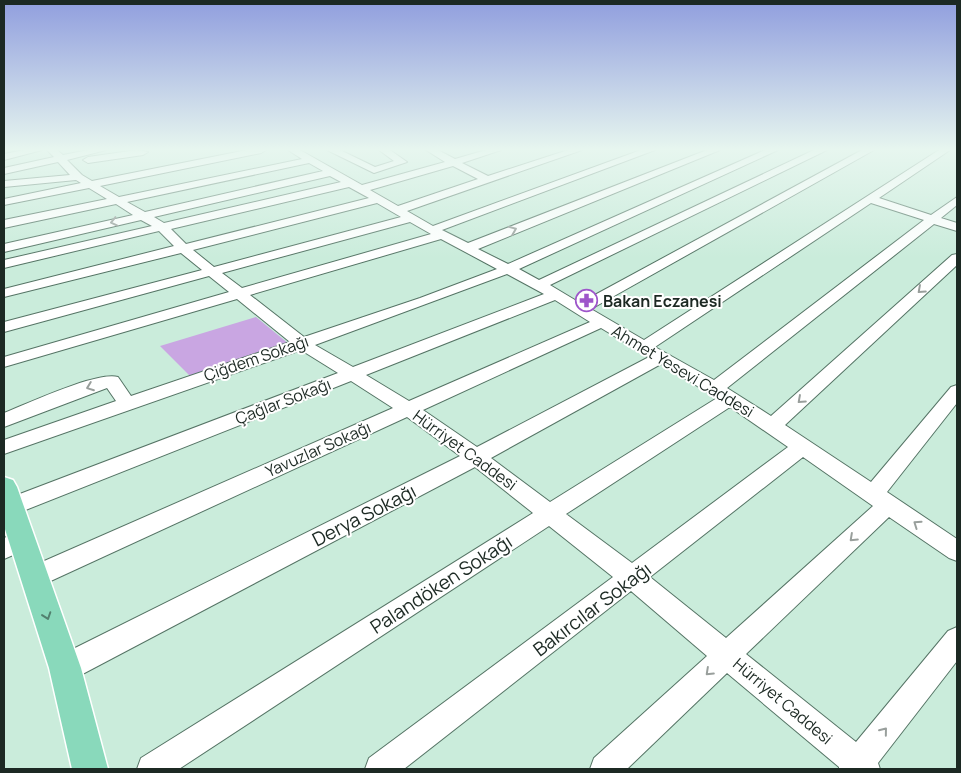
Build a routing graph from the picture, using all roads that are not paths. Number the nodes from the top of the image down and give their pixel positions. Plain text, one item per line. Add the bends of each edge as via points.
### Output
1 (34, 186) edge
2 (98, 186) edge
3 (177, 186) edge
4 (272, 186) edge
5 (357, 186) joint
6 (469, 186) edge
7 (526, 186) edge
8 (552, 186) edge
9 (624, 186) edge
10 (693, 186) edge
11 (746, 186) edge
12 (803, 186) edge
13 (889, 186) edge
14 (539, 191) junction
15 (379, 199) junction
16 (869, 199) junction
17 (119, 200) junction
18 (957, 200) edge
19 (4, 202) edge
20 (578, 204) junction
21 (397, 210) junction
22 (143, 216) junction
23 (412, 218) junction
24 (932, 219) junction
25 (4, 224) edge
26 (162, 227) junction
27 (957, 227) edge
28 (437, 232) junction
29 (4, 248) edge
30 (468, 248) junction
31 (184, 249) junction
32 (957, 258) edge
33 (4, 264) edge
34 (508, 269) junction
35 (213, 271) junction
36 (539, 285) junction
37 (4, 293) edge
38 (240, 294) junction
39 (555, 295) junction
40 (580, 309) junction
41 (602, 322) junction
42 (4, 327) edge
43 (301, 343) junction
44 (644, 347) junction
45 (661, 357) junction
46 (4, 362) edge
47 (352, 374) junction
48 (957, 391) edge
49 (722, 394) junction
50 (126, 403) junction
51 (409, 408) junction
52 (4, 420) edge
53 (772, 426) junction
54 (4, 447) edge
55 (802, 447) junction
56 (476, 457) junction
57 (7, 497) edge
58 (881, 499) junction
59 (551, 514) junction
60 (12, 545) edge
61 (957, 551) edge
62 (34, 577) junction
63 (633, 578) junction
64 (957, 640) edge
65 (728, 655) junction
66 (66, 668) junction
67 (859, 767) edge
68 (90, 769) edge
69 (152, 769) edge
70 (380, 769) edge
71 (605, 769) edge

1 - 19 street
2 - 17 street, Hürriyet Caddesi
3 - 17 street
4 - 22 street
5 - 15 street, Ahmet Yesevi Caddesi
5 - 26 street
6 - 21 street
7 - 14 street
8 - 14 street
9 - 20 street
10 - 34 street, Çiğdem Sokağı
11 - 36 street
12 - 40 street
13 - 16 street
14 - 20 street
14 - 28 street
15 - 21 street, Ahmet Yesevi Caddesi
15 - 31 street
16 - 24 street
16 - 44 street
17 - 22 street, Hürriyet Caddesi
17 - 25 street
18 - 24 street, Palandöken Sokağı
30 -> 20 street
21 - 23 street, Ahmet Yesevi Caddesi
22 - 26 street, Hürriyet Caddesi
22 -> 29 street
23 - 28 street, Ahmet Yesevi Caddesi
23 - 35 street
24 - 27 street
24 - 49 street, Palandöken Sokağı
26 - 31 street, Hürriyet Caddesi
26 - 33 street
28 - 30 street, Ahmet Yesevi Caddesi
28 - 38 street
30 - 34 street, Ahmet Yesevi Caddesi
31 - 35 street, Hürriyet Caddesi
31 - 37 street
32 -> 53 street
34 - 36 street, Ahmet Yesevi Caddesi
34 - 43 street, Çiğdem Sokağı
35 - 38 street, Hürriyet Caddesi
35 - 42 street
36 - 39 street, Ahmet Yesevi Caddesi
38 - 43 street, Hürriyet Caddesi
38 - 46 street
39 - 40 street, Ahmet Yesevi Caddesi
39 - 47 street, Çağlar Sokağı
40 - 41 street, Ahmet Yesevi Caddesi
41 - 44 street, Ahmet Yesevi Caddesi
41 - 51 street, Yavuzlar Sokağı
43 - 47 street, Hürriyet Caddesi
43 - 50 street, Çiğdem Sokağı
44 - 45 street, Ahmet Yesevi Caddesi
45 - 49 street, Ahmet Yesevi Caddesi
45 - 56 street, Derya Sokağı
47 - 51 street, Hürriyet Caddesi
47 - 57 street, Çağlar Sokağı
48 - 58 street
49 - 53 street, Ahmet Yesevi Caddesi
49 - 59 street, Palandöken Sokağı
50 -> 52 street via 112,381
50 - 54 street, Çiğdem Sokağı
51 - 56 street, Hürriyet Caddesi
51 - 62 street, Yavuzlar Sokağı
53 - 55 street, Ahmet Yesevi Caddesi
55 - 58 street, Ahmet Yesevi Caddesi
55 - 63 street, Bakırcılar Sokağı
56 - 59 street, Hürriyet Caddesi
56 - 66 street, Derya Sokağı
57 - 60 main road
61 -> 58 street, Ahmet Yesevi Caddesi
58 -> 65 street
59 - 63 street, Hürriyet Caddesi
59 - 69 street, Palandöken Sokağı
60 - 62 main road
62 -> 66 main road
63 - 65 street, Hürriyet Caddesi
63 - 70 street, Bakırcılar Sokağı
67 -> 64 street
65 - 67 street, Hürriyet Caddesi
65 -> 71 street
66 - 68 main road

